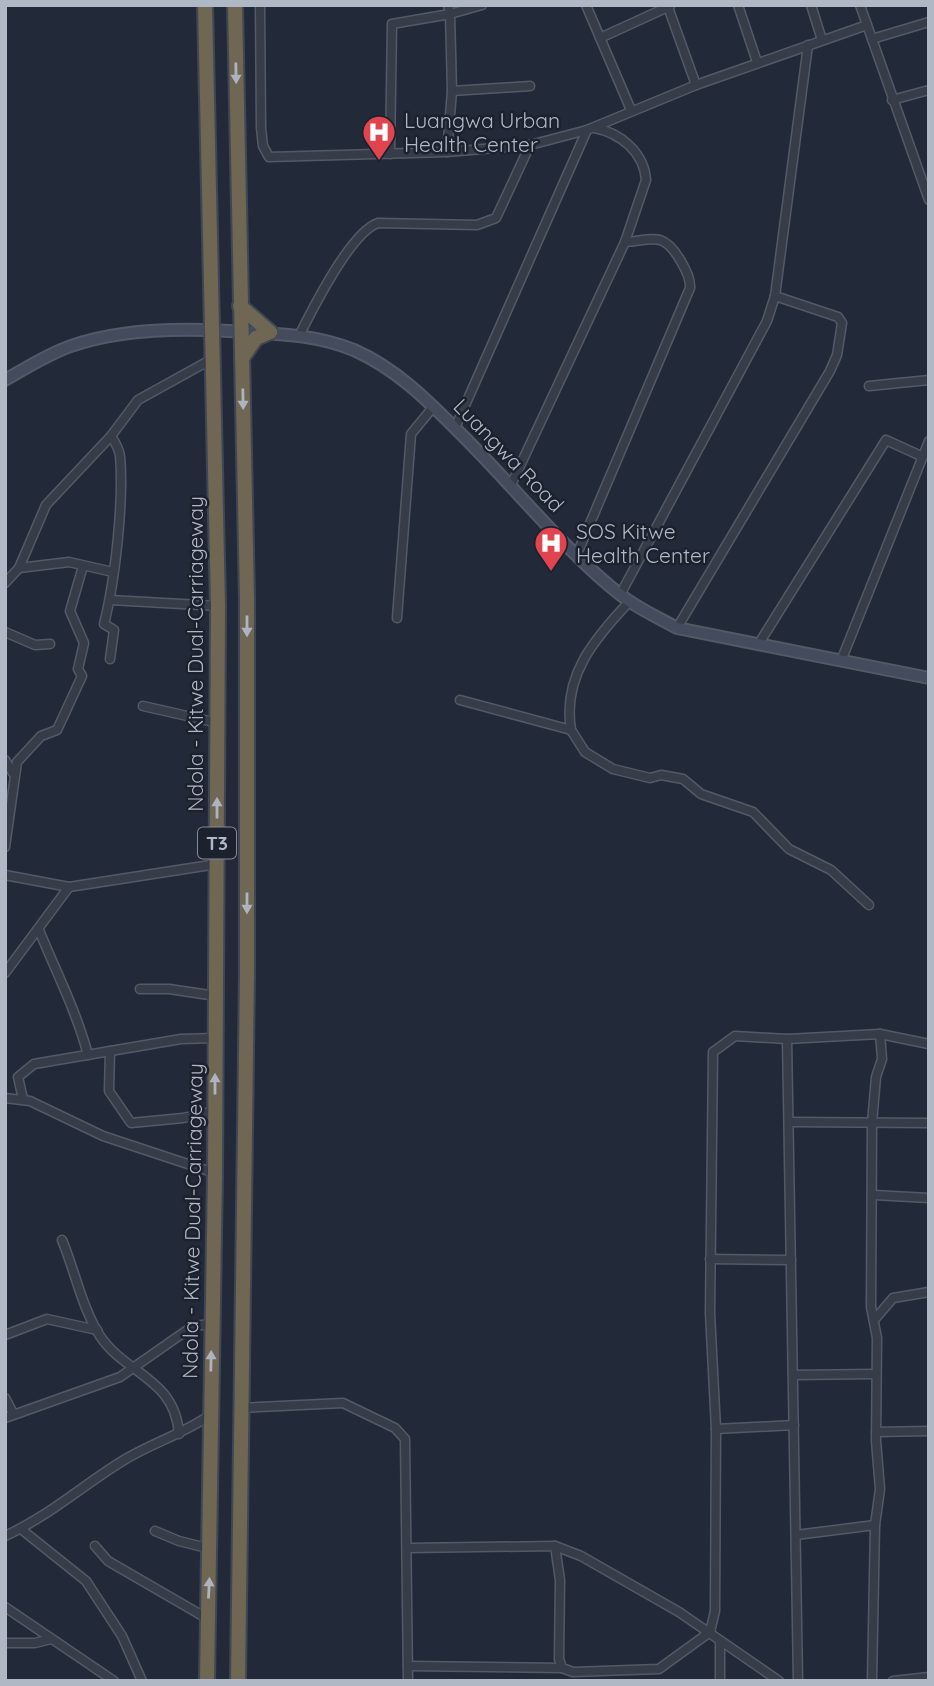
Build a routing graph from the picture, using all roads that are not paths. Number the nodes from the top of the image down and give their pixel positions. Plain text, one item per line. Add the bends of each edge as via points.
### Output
1 (205, 5) edge
2 (235, 5) edge
3 (260, 5) edge
4 (482, 5) edge
5 (586, 5) edge
6 (738, 5) edge
7 (811, 5) edge
8 (860, 5) edge
9 (670, 6) edge
10 (449, 10) edge
11 (929, 22) edge
12 (867, 25) junction
13 (600, 38) junction
14 (872, 39) junction
15 (822, 40) junction
16 (808, 45) junction
17 (757, 62) junction
18 (696, 85) junction
19 (530, 86) dead end
20 (929, 90) edge
21 (452, 91) junction
22 (892, 100) junction
23 (631, 110) junction
24 (590, 129) junction
25 (530, 145) junction
26 (447, 152) junction
27 (390, 154) junction
28 (929, 200) edge
29 (625, 242) junction
30 (775, 296) junction
31 (240, 306) junction
32 (210, 330) junction
33 (240, 332) junction
34 (270, 332) junction
35 (300, 334) junction
36 (242, 358) junction
37 (212, 359) junction
38 (5, 380) edge
39 (929, 380) edge
40 (869, 386) dead end
41 (434, 406) junction
42 (455, 428) junction
43 (111, 436) junction
44 (929, 441) edge
45 (921, 456) junction
46 (511, 485) junction
47 (577, 555) junction
48 (83, 566) junction
49 (19, 568) junction
50 (113, 572) junction
51 (5, 583) edge
52 (624, 598) junction
53 (110, 600) junction
54 (218, 607) junction
55 (397, 618) dead end
56 (677, 628) junction
57 (5, 632) edge
58 (50, 644) dead end
59 (758, 645) junction
60 (110, 659) dead end
61 (841, 661) junction
62 (929, 678) edge
63 (460, 701) dead end
64 (142, 706) dead end
65 (218, 723) junction
66 (571, 730) junction
67 (5, 761) edge
68 (13, 772) junction
69 (5, 847) edge
70 (217, 864) junction
71 (5, 875) edge
72 (69, 887) junction
73 (869, 905) dead end
74 (39, 930) junction
75 (5, 973) edge
76 (140, 989) dead end
77 (216, 996) junction
78 (880, 1034) junction
79 (215, 1038) junction
80 (787, 1039) junction
81 (929, 1044) edge
82 (110, 1051) junction
83 (88, 1055) junction
84 (5, 1098) edge
85 (23, 1100) junction
86 (215, 1111) junction
87 (789, 1122) junction
88 (872, 1123) junction
89 (929, 1123) edge
90 (215, 1173) junction
91 (874, 1195) junction
92 (929, 1198) edge
93 (62, 1240) dead end
94 (710, 1259) junction
95 (791, 1260) junction
96 (929, 1292) edge
97 (875, 1319) junction
98 (212, 1324) junction
99 (97, 1330) junction
100 (5, 1335) edge
101 (134, 1366) junction
102 (875, 1374) junction
103 (793, 1375) junction
104 (5, 1398) edge
105 (241, 1408) junction
106 (210, 1415) junction
107 (9, 1416) edge
108 (794, 1425) junction
109 (716, 1429) junction
110 (929, 1431) edge
111 (876, 1432) junction
112 (179, 1434) junction
113 (876, 1525) junction
114 (21, 1529) junction
115 (155, 1531) dead end
116 (796, 1535) junction
117 (5, 1536) edge
118 (94, 1546) dead end
119 (555, 1546) junction
120 (409, 1548) junction
121 (211, 1549) junction
122 (5, 1607) edge
123 (208, 1619) junction
124 (710, 1632) junction
125 (51, 1639) junction
126 (5, 1643) edge
127 (720, 1643) junction
128 (408, 1666) junction
129 (562, 1668) junction
130 (640, 1676) edge
131 (929, 1677) edge
132 (768, 1678) edge
133 (114, 1681) edge
134 (142, 1681) edge
135 (207, 1681) edge
136 (238, 1681) edge
137 (408, 1681) edge
138 (720, 1681) edge
139 (779, 1681) edge
140 (798, 1681) edge
141 (872, 1681) edge
142 (893, 1681) edge

1 - 32 highway, Ndola - Kitwe Dual-Carriageway / T3
2 -> 31 highway, T3
3 - 27 street via 261,128 267,156
4 - 10 street
5 - 13 street
6 - 17 street
7 - 15 street
8 - 12 street
9 - 13 street
9 - 18 street
10 - 21 street
10 - 27 street via 392,24
11 - 14 street
12 - 14 street
12 - 15 street
13 - 23 street
14 - 22 street
15 - 16 street
16 - 17 street
16 - 30 street
17 - 18 street
18 - 23 street
19 - 21 street
20 - 22 street
21 - 26 street
22 - 28 street
23 - 24 street
24 - 25 street
24 - 29 street via 615,132 646,172
24 - 42 street
25 - 26 street
25 - 35 street via 496,218 477,225 377,223 366,229 330,277
26 - 27 street
29 - 46 street
29 - 47 street via 660,240 671,248 690,288
30 - 52 street via 767,321
30 - 56 street via 838,317 842,323 837,355
31 - 33 highway, T3
31 - 34 highway
32 - 33 street, Luangwa Road
32 - 37 highway, Ndola - Kitwe Dual-Carriageway / T3
32 - 38 street, Luangwa Road via 70,346
33 - 34 street, Luangwa Road
33 - 36 highway, T3
34 - 35 street, Luangwa Road
34 - 36 highway via 256,338
35 - 41 street, Luangwa Road via 367,357
36 -> 105 highway, T3 via 247,614
37 - 43 street via 142,397
37 - 54 highway, Ndola - Kitwe Dual-Carriageway / T3
39 - 40 street
41 - 42 street, Luangwa Road
41 - 55 street via 411,434
42 - 46 street, Luangwa Road
43 - 49 street via 46,505
43 - 50 street via 120,456
44 - 45 street
45 - 59 street via 886,440
45 - 61 street
46 - 47 street, Luangwa Road
47 - 52 street, Luangwa Road
48 - 49 street via 69,562
48 - 50 street
48 - 68 street via 71,611 84,643 78,669 82,676 57,730 34,741
49 - 51 street
50 - 53 street
52 - 56 street, Luangwa Road
52 - 66 street via 580,664 570,699
53 - 54 street
53 - 60 street via 104,624 114,629
54 - 65 highway, Ndola - Kitwe Dual-Carriageway / T3
56 - 59 street, Luangwa Road
57 - 58 street via 35,645
59 - 61 street, Luangwa Road
61 - 62 street, Luangwa Road
63 - 66 street
64 - 65 street
70 -> 65 highway, Ndola - Kitwe Dual-Carriageway / T3
66 - 73 street via 585,752 613,769 650,778 683,779 701,794 753,812 789,849 831,870
67 - 68 street
68 - 69 street via 14,800
70 - 72 street
70 - 77 highway, Ndola - Kitwe Dual-Carriageway / T3
71 - 72 street
72 - 74 street
74 - 75 street
74 - 83 street via 77,1014
76 - 77 street
77 - 79 highway, Ndola - Kitwe Dual-Carriageway / T3
78 - 80 street
78 - 81 street
78 - 88 street via 882,1059
79 - 82 street
86 -> 79 highway, Ndola - Kitwe Dual-Carriageway / T3
80 - 87 street
80 - 94 street via 735,1036 713,1052
82 - 83 street
82 - 86 street via 110,1091 131,1123
83 - 85 street via 59,1058 23,1070 18,1081
84 - 85 street
85 - 90 street via 103,1136
86 - 90 highway, Ndola - Kitwe Dual-Carriageway / T3
87 - 88 street
87 - 95 street
88 - 89 street
88 - 91 street
90 - 98 highway, Ndola - Kitwe Dual-Carriageway / T3
91 - 92 street
91 - 97 street via 870,1307
93 - 99 street
94 - 95 street
94 - 109 street
95 - 103 street
96 - 97 street via 893,1298
97 - 102 street
98 - 101 street via 193,1326
106 -> 98 highway, Ndola - Kitwe Dual-Carriageway / T3
99 - 100 street via 47,1320
99 - 101 street via 111,1349
101 - 107 street via 120,1377
101 - 112 street via 159,1387
102 - 103 street
102 - 111 street
103 - 108 street
104 - 107 street
105 - 120 street via 343,1404 396,1428 405,1439
105 - 136 highway, T3
106 - 112 street
106 - 121 highway, Ndola - Kitwe Dual-Carriageway / T3
108 - 109 street
108 - 116 street
109 - 124 street via 715,1611
110 - 111 street
111 - 113 street via 880,1489
112 - 114 street via 128,1458
113 - 116 street
113 - 141 street
114 - 117 street
114 - 134 street via 86,1581 112,1618
115 - 121 street
116 - 140 street
118 - 123 street via 108,1561
119 - 120 street
119 - 124 street via 581,1556
119 - 129 street
120 - 128 street
123 -> 121 highway, Ndola - Kitwe Dual-Carriageway / T3
122 - 125 street
123 - 135 highway, Ndola - Kitwe Dual-Carriageway / T3
124 - 127 street
124 - 130 street via 665,1666
125 - 126 street
125 - 133 street
127 - 132 street
127 - 138 street
128 - 129 street
128 - 137 street
129 - 130 street
131 - 142 street
132 - 139 street

